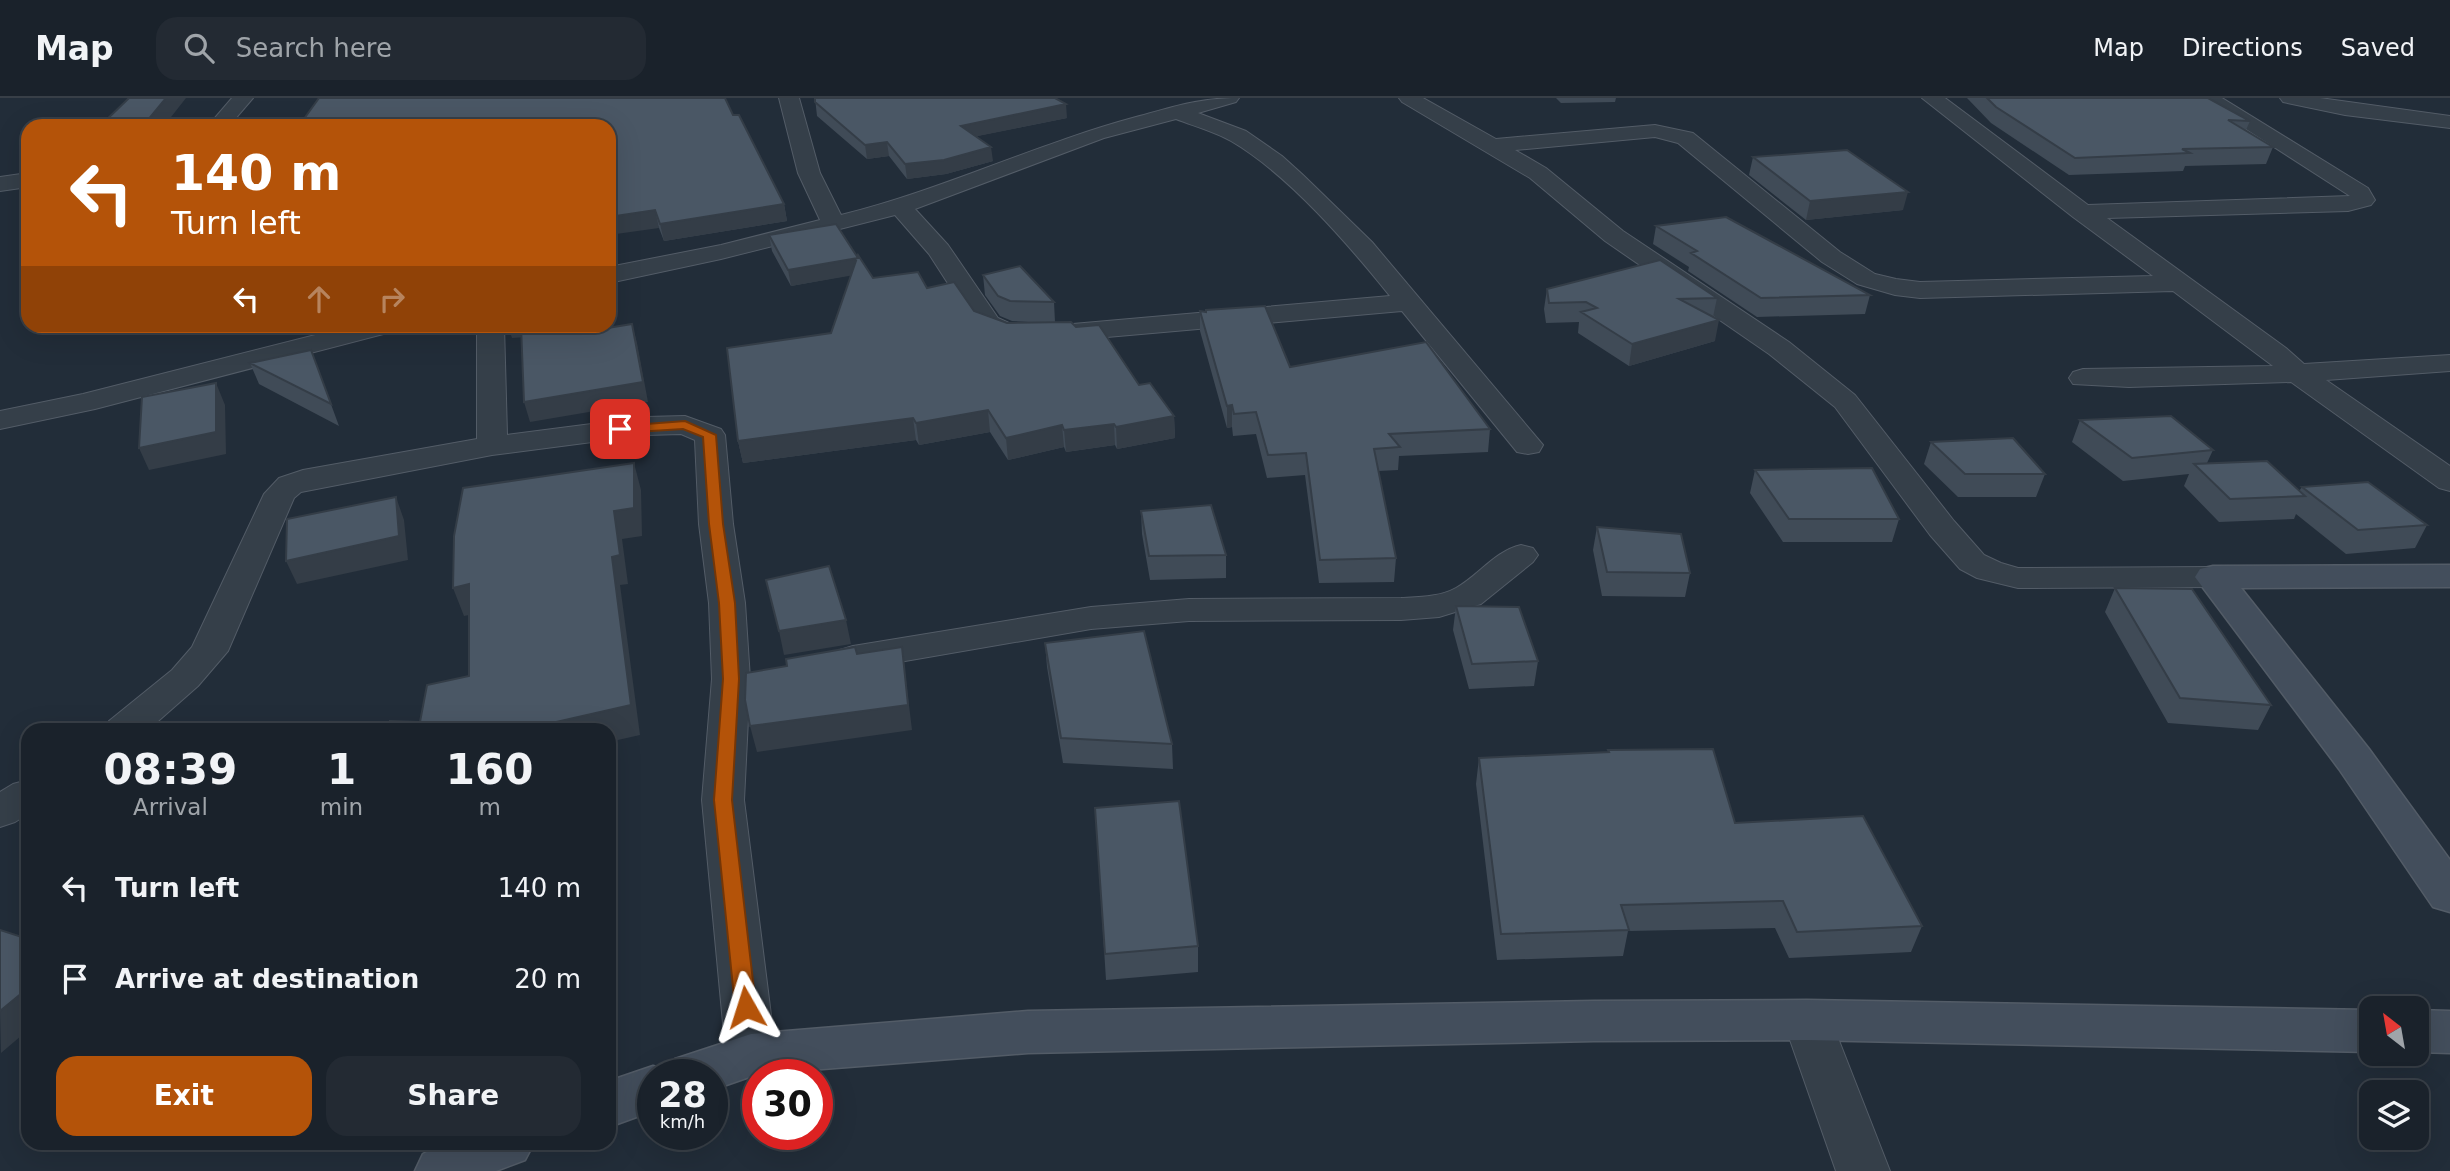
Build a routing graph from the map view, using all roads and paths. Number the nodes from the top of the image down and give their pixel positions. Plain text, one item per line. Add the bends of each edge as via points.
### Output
1 (243, 98) edge
2 (789, 98) edge
3 (1229, 98) edge
4 (1409, 98) edge
5 (1932, 98) edge
6 (2208, 98) edge
7 (2290, 98) edge
8 (2343, 104) edge
9 (1175, 111) junction
10 (224, 119) edge
11 (2450, 122) edge
12 (1493, 146) junction
13 (21, 181) edge
14 (0, 184) edge
15 (900, 206) junction
16 (2081, 212) junction
17 (834, 224) junction
18 (616, 273) edge
19 (2180, 283) junction
20 (1410, 302) junction
21 (354, 333) edge
22 (490, 333) edge
23 (2450, 363) edge
24 (2299, 375) junction
25 (2083, 378) dead end
26 (0, 420) edge
27 (1528, 445) dead end
28 (492, 446) junction
29 (2450, 481) edge
30 (1521, 555) dead end
31 (2213, 576) junction
32 (2450, 576) edge
33 (824, 663) edge
34 (131, 723) edge
35 (21, 798) edge
36 (0, 812) edge
37 (2450, 895) edge
38 (1807, 1020) junction
39 (2359, 1031) edge
40 (2429, 1031) edge
41 (2450, 1032) edge
42 (751, 1055) junction
43 (728, 1063) edge
44 (637, 1094) edge
45 (616, 1101) edge
46 (487, 1150) edge
47 (443, 1171) edge
48 (1863, 1171) edge

1 - 10 street
2 - 17 street via 809,173
3 - 9 street
4 - 12 street
5 - 16 street
6 - 16 street via 2360,193 2363,200
7 - 8 street
8 - 11 street
9 - 15 street via 1097,134
9 - 20 street via 1237,136 1274,161 1363,247
12 - 19 street via 1655,131 1685,138 1831,257 1866,279 1895,287
12 - 31 street via 1538,173 1614,236 1779,348 1845,401 1972,562 2018,578
13 - 14 street
15 - 17 street
15 - 20 street via 939,250 988,324 1014,335
16 - 19 street
17 - 18 street
19 - 24 street
20 - 27 street
21 - 26 street via 85,403
22 - 28 street
23 - 24 street
24 - 25 street
24 - 29 street
28 - 34 street via 290,485 280,494 209,651
28 - 42 street via 646,426 685,425 710,435 727,603 744,677 723,800
30 - 33 street via 1468,596 1439,606 1189,610 1090,618
31 - 32 street
31 - 37 street via 2354,759
35 - 36 street
38 - 39 street
38 - 42 street via 1028,1032
38 - 48 street
40 - 41 street
42 - 43 street
44 - 45 street
46 - 47 street

